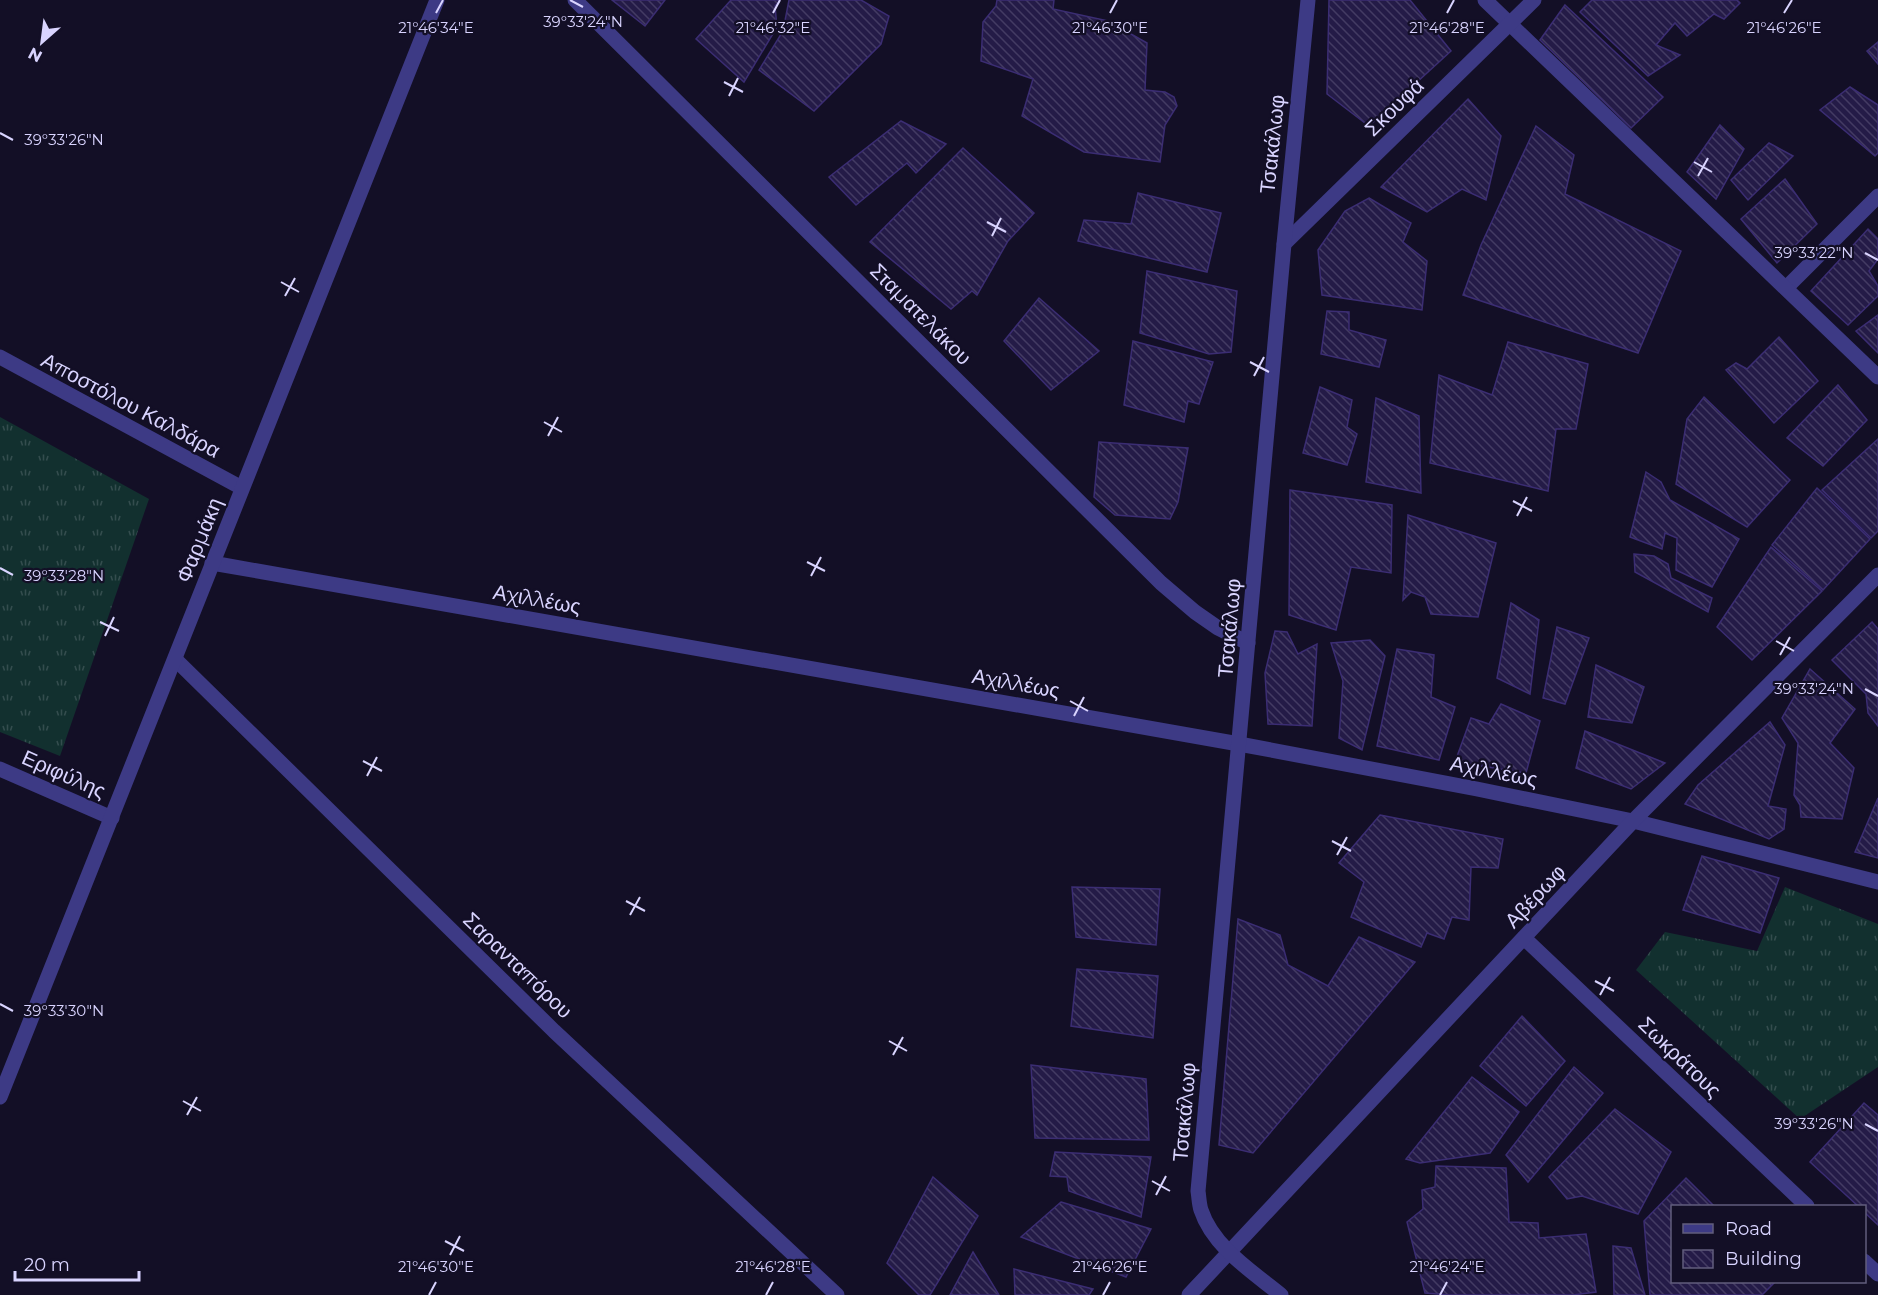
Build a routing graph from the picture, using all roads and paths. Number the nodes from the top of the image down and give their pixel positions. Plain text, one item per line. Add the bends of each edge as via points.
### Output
1 (437, 0) edge
2 (575, 0) edge
3 (1308, 0) edge
4 (1485, 0) edge
5 (1534, 0) edge
6 (1510, 23) junction
7 (1878, 196) edge
8 (1284, 244) junction
9 (1786, 288) junction
10 (0, 357) edge
11 (1878, 377) edge
12 (242, 489) junction
13 (212, 563) junction
14 (1878, 575) edge
15 (1248, 643) junction
16 (175, 659) junction
17 (1239, 744) junction
18 (0, 769) edge
19 (112, 818) junction
20 (1633, 821) junction
21 (1878, 882) edge
22 (1524, 938) junction
23 (0, 1096) edge
24 (1806, 1205) edge
25 (1229, 1252) junction
26 (1866, 1263) edge
27 (1878, 1274) edge
28 (837, 1295) edge
29 (1189, 1295) edge
30 (1281, 1295) edge

1 - 12 street, Φαρμάκη
2 - 15 street, Σταματελάκου via 1161,583 1218,628
3 - 8 street, Τσακάλωφ
4 - 6 street
5 - 6 street, Σκουφά
6 - 8 street, Σκουφά
6 - 9 street
7 - 9 street
8 - 15 street, Τσακάλωφ
9 - 11 street
10 - 12 street, Αποστόλου Καλδάρα
12 - 13 street, Φαρμάκη
13 - 16 street, Φαρμάκη
13 - 17 street, Αχιλλέως
14 - 20 street, Αβέρωφ
15 - 17 street, Τσακάλωφ
16 - 19 street, Φαρμάκη
16 - 28 street, Σαρανταπόρου via 554,1031
17 - 20 street, Αχιλλέως
17 - 25 street, Τσακάλωφ via 1198,1191 1206,1220
18 - 19 street, Εριφύλης
19 - 23 street, Φαρμάκη
20 - 21 street, Αχιλλέως
20 - 22 street, Αβέρωφ
22 - 24 street, Σωκράτους
22 - 25 street, Αβέρωφ
25 - 29 street, Αβέρωφ
25 - 30 street, Τσακάλωφ
26 - 27 street

